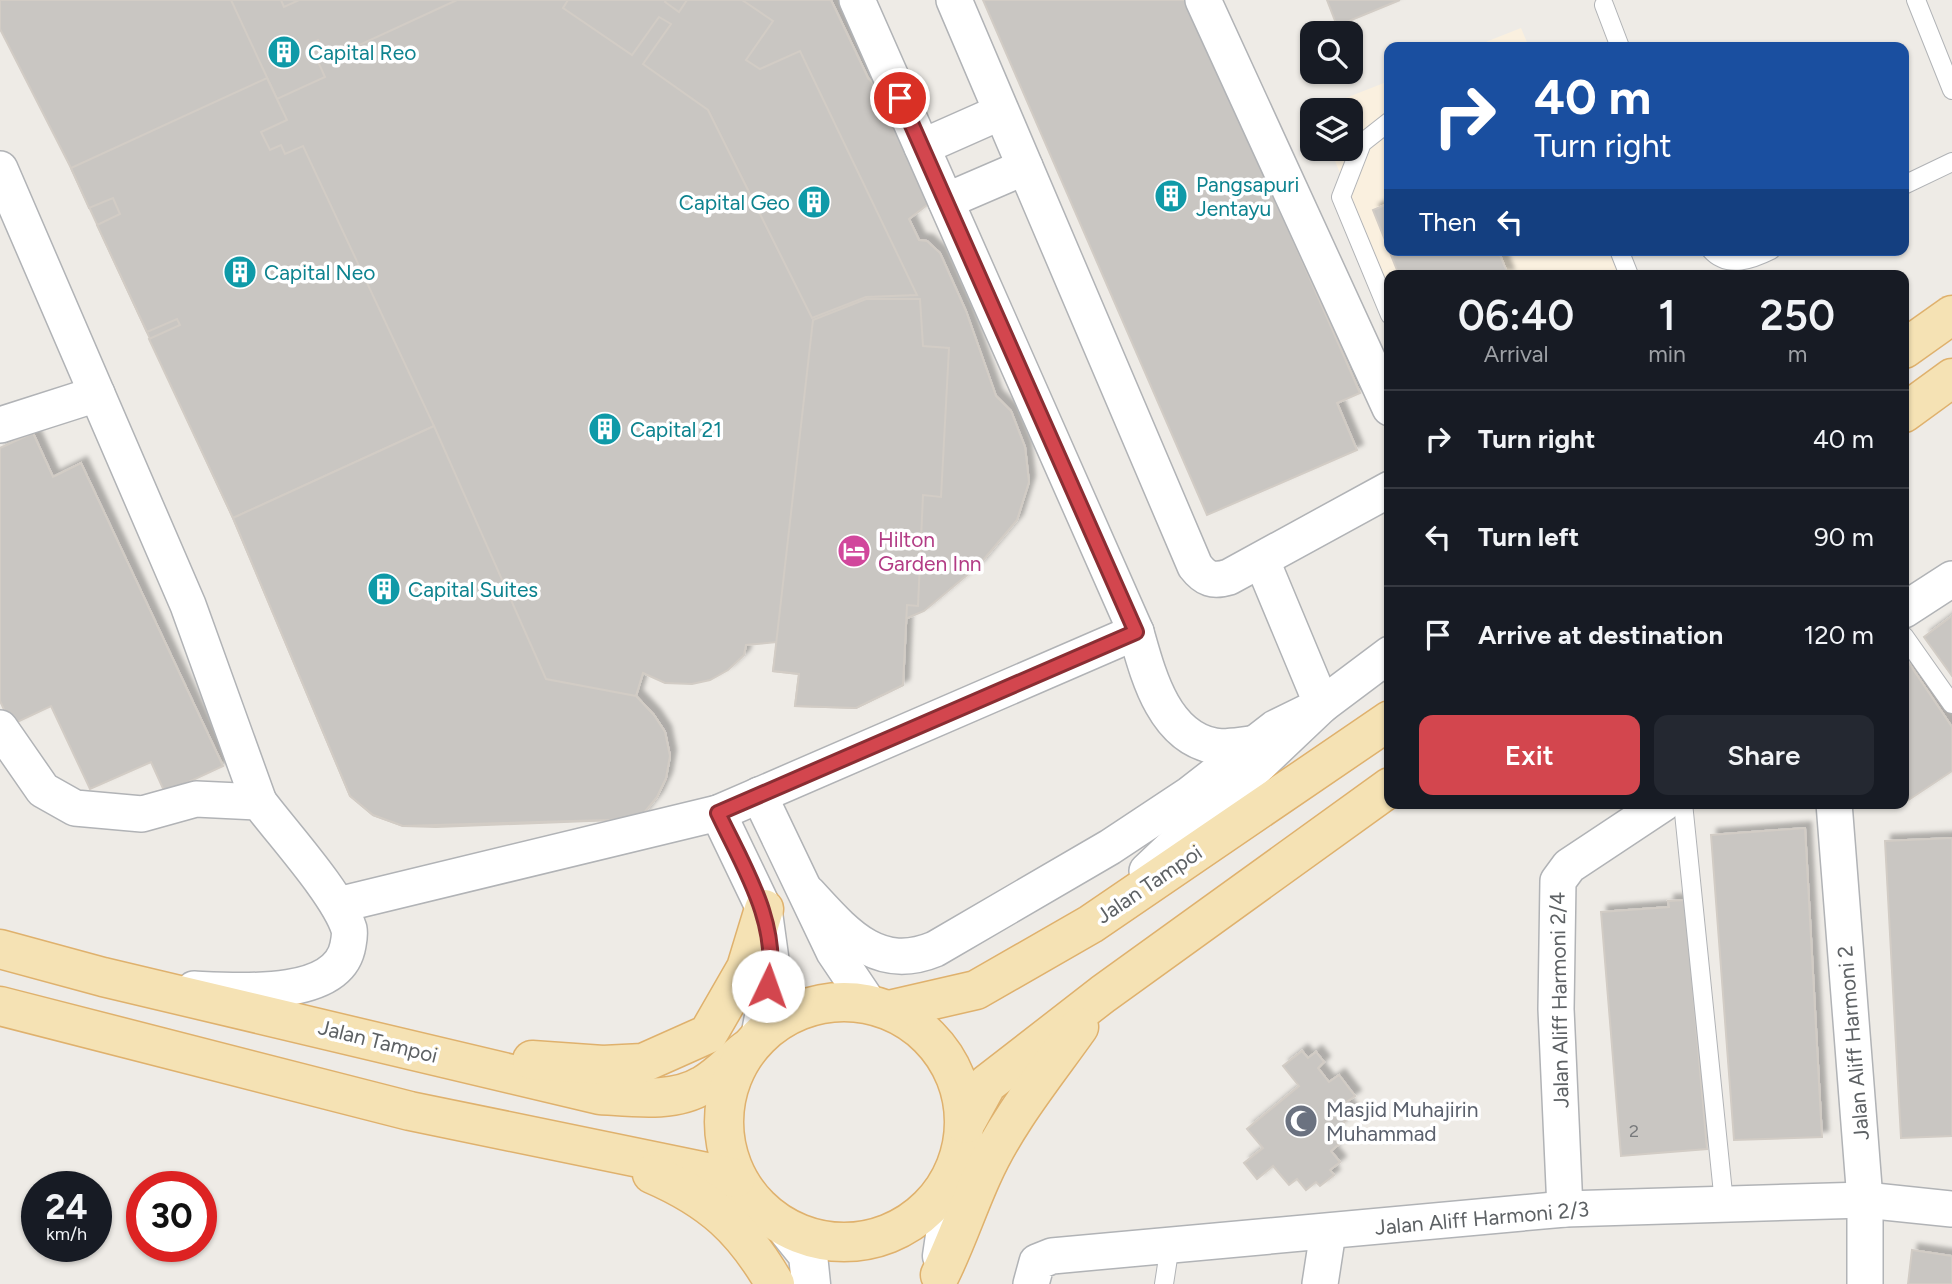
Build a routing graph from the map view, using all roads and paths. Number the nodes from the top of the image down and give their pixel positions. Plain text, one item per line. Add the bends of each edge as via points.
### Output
1 (857, 0) edge
2 (954, 0) edge
3 (1203, 0) edge
4 (1916, 0) edge
5 (1604, 5) dead end
6 (1618, 42) edge
7 (1952, 90) edge
8 (1002, 112) junction
9 (1384, 126) edge
10 (922, 147) junction
11 (1952, 162) edge
12 (1025, 167) junction
13 (0, 169) edge
14 (1909, 183) edge
15 (946, 201) junction
16 (1717, 256) edge
17 (1758, 256) edge
18 (1384, 301) edge
19 (1952, 315) edge
20 (1909, 345) edge
21 (1952, 378) edge
22 (97, 394) junction
23 (1384, 395) edge
24 (1909, 409) edge
25 (0, 425) edge
26 (1384, 501) edge
27 (1262, 561) junction
28 (1952, 579) edge
29 (1909, 607) edge
30 (1136, 632) junction
31 (1909, 643) edge
32 (1384, 658) edge
33 (1952, 704) edge
34 (1322, 705) junction
35 (1384, 724) edge
36 (0, 728) edge
37 (1251, 744) junction
38 (1384, 791) edge
39 (759, 794) junction
40 (259, 802) junction
41 (1655, 809) edge
42 (1684, 809) edge
43 (1833, 809) edge
44 (718, 813) junction
45 (808, 893) junction
46 (338, 905) junction
47 (764, 909) junction
48 (1091, 924) junction
49 (0, 949) edge
50 (159, 988) junction
51 (1103, 994) junction
52 (0, 1006) edge
53 (879, 1007) junction
54 (753, 1042) junction
55 (429, 1054) junction
56 (965, 1124) junction
57 (545, 1139) junction
58 (954, 1175) junction
59 (736, 1178) junction
60 (1865, 1200) junction
61 (1724, 1203) junction
62 (1565, 1209) junction
63 (1952, 1209) edge
64 (787, 1229) junction
65 (1328, 1232) junction
66 (1170, 1245) junction
67 (939, 1280) edge
68 (1031, 1280) edge
69 (775, 1284) edge
70 (811, 1284) edge
71 (1164, 1284) edge
72 (1320, 1284) edge
73 (1865, 1284) edge

1 - 10 street
2 - 8 street
3 - 23 street
4 - 7 lane
5 - 6 lane
8 - 10 street
8 - 12 street
9 - 18 lane via 1362,142 1341,197
10 - 15 street
11 - 14 lane
12 - 15 street
12 - 27 street via 1195,566 1203,577 1216,581
13 - 22 street
15 - 30 street
16 - 17 lane via 1746,262
19 - 20 main road
21 - 24 main road
22 - 25 street
22 - 40 street via 188,606
26 - 27 street
27 - 34 street
28 - 29 street
30 - 37 street via 1154,694 1189,737 1215,747
30 - 39 street
31 - 33 lane
32 - 34 street
34 - 37 street
34 - 48 street
35 - 48 main road, Jalan Tampoi
36 - 40 street via 43,790 75,808 142,814 196,799
37 - 45 street via 1190,794 1110,847 914,958 866,949
38 - 51 main road
39 - 44 street
39 - 45 street
40 - 46 street
41 - 62 street, Jalan Aliff Harmoni 2/4 via 1569,866 1558,881 1556,1009
42 - 61 lane
43 - 60 street, Jalan Aliff Harmoni 2
44 - 46 street
44 - 47 street
45 - 53 street via 834,952
46 - 50 street via 350,932 347,953 339,966 323,977 285,990
47 - 54 street via 772,967
47 - 55 main road via 746,968 729,1001 708,1034 676,1051 643,1063 603,1065
48 - 53 main road, Jalan Tampoi via 976,990
49 - 50 main road, Jalan Tampoi
50 - 55 main road, Jalan Tampoi
51 - 56 main road via 987,1084
51 - 67 main road via 1011,1123 982,1176
52 - 57 main road via 410,1111
53 - 54 main road via 840,1002 810,1006 783,1017
53 - 56 main road via 923,1031 948,1062 962,1098
54 - 55 main road, Jalan Tampoi via 702,1086 653,1098 600,1095
54 - 59 main road via 730,1079 723,1112 725,1146
56 - 58 main road
57 - 59 main road
57 - 69 main road via 634,1166 707,1202 738,1228
58 - 64 main road via 931,1207 888,1234 863,1242 824,1242
58 - 67 main road
59 - 64 main road via 757,1208
60 - 61 street, Jalan Aliff Harmoni 2/3
60 - 63 street, Jalan Aliff Harmoni 2/3
60 - 73 street, Jalan Aliff Harmoni 2
61 - 62 street, Jalan Aliff Harmoni 2/3
62 - 65 street, Jalan Aliff Harmoni 2/3
64 - 70 main road via 808,1255
65 - 66 street, Jalan Aliff Harmoni 2/3
65 - 72 street
66 - 68 street, Jalan Aliff Harmoni 2/3 via 1052,1256 1037,1262
66 - 71 lane

